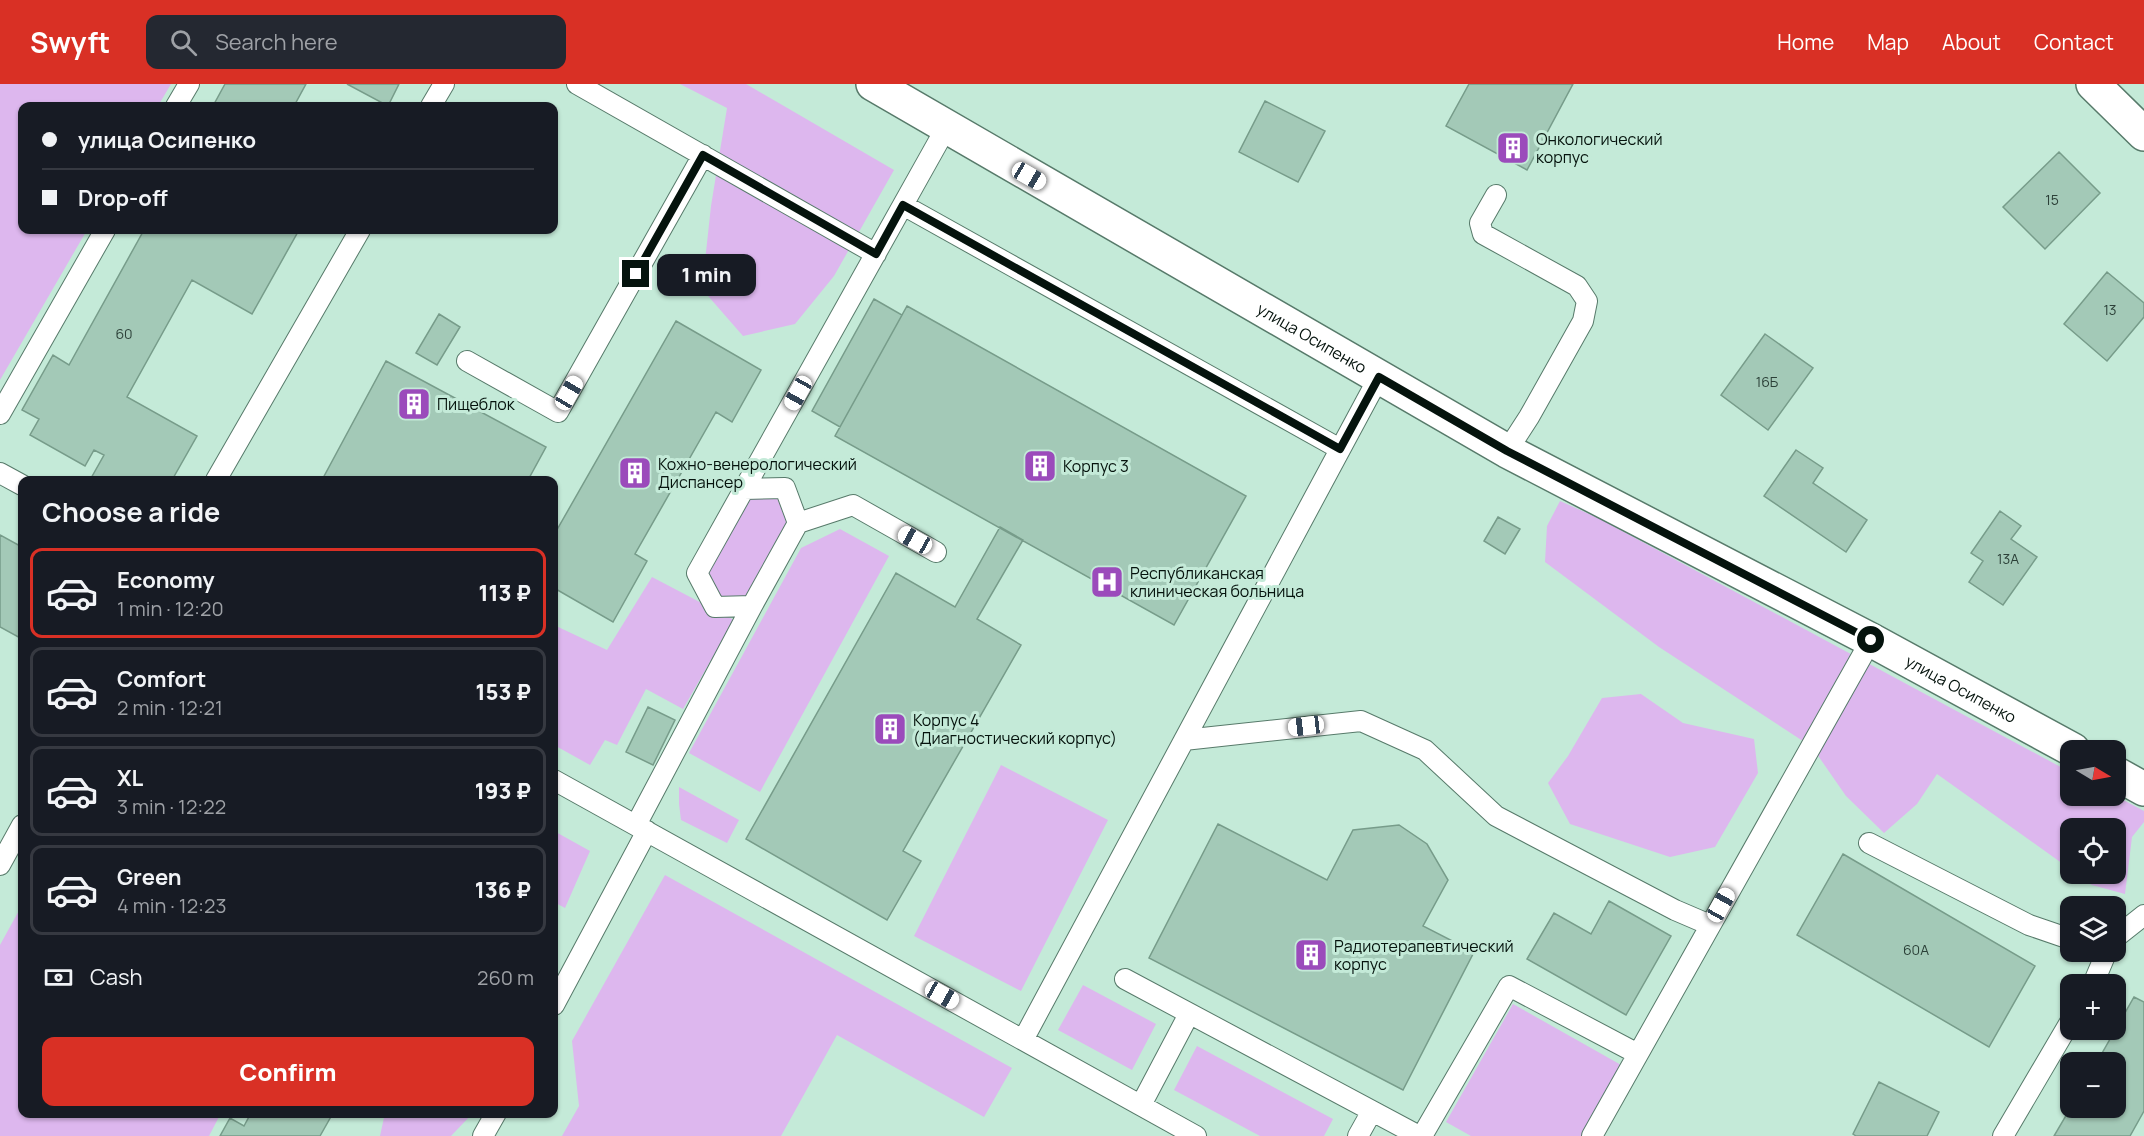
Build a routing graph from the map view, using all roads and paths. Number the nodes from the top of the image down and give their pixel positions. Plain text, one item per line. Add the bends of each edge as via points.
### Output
1 (189, 84) edge
2 (444, 84) edge
3 (577, 84) edge
4 (873, 84) edge
5 (2093, 84) edge
6 (178, 102) edge
7 (433, 102) edge
8 (946, 128) junction
9 (2144, 134) edge
10 (703, 155) junction
11 (1496, 195) dead end
12 (903, 205) junction
13 (103, 234) edge
14 (358, 234) edge
15 (876, 254) junction
16 (466, 361) dead end
17 (1379, 377) junction
18 (0, 414) edge
19 (1340, 449) junction
20 (1507, 451) junction
21 (0, 473) edge
22 (218, 476) edge
23 (18, 483) edge
24 (744, 489) junction
25 (798, 523) junction
26 (936, 552) dead end
27 (752, 606) junction
28 (1871, 640) junction
29 (1184, 740) junction
30 (2060, 743) edge
31 (2126, 779) edge
32 (558, 782) edge
33 (2144, 789) edge
34 (642, 828) junction
35 (18, 832) edge
36 (1869, 843) dead end
37 (0, 865) edge
38 (2144, 915) edge
39 (1710, 925) junction
40 (2126, 929) edge
41 (2060, 936) edge
42 (1125, 979) dead end
43 (558, 997) edge
44 (1189, 1014) junction
45 (2060, 1039) edge
46 (1023, 1040) junction
47 (1638, 1054) junction
48 (1141, 1105) junction
49 (1372, 1111) junction
50 (492, 1118) edge
51 (483, 1136) edge
52 (1196, 1136) edge
53 (1358, 1136) edge
54 (1420, 1136) edge
55 (1592, 1136) edge
56 (2003, 1136) edge

1 - 6 lane
2 - 7 lane
3 - 10 lane
4 - 8 street, улица Осипенко
5 - 9 street
8 - 12 lane
8 - 17 street, улица Осипенко
10 - 15 lane
10 - 16 lane via 558,412
11 - 20 lane via 1480,224 1483,234 1577,286 1587,301 1583,321
12 - 15 lane
12 - 19 lane
13 - 18 lane
14 - 22 lane
15 - 24 lane
17 - 19 lane
17 - 20 street, улица Осипенко
19 - 29 lane
20 - 28 street, улица Осипенко
21 - 23 lane
24 - 25 lane via 785,488
24 - 27 lane via 697,573 716,607
25 - 26 lane via 853,505
25 - 27 lane
27 - 34 lane
28 - 30 street, улица Осипенко
28 - 39 lane
29 - 39 lane via 1361,721 1425,750 1496,816
29 - 46 lane
31 - 33 street
32 - 34 lane
34 - 43 lane
34 - 46 lane
35 - 37 lane
36 - 41 lane via 2029,925
38 - 40 lane
39 - 47 lane
42 - 44 lane
44 - 48 lane
44 - 49 lane
45 - 56 lane
46 - 48 lane
47 - 54 lane via 1509,986
47 - 55 lane
48 - 52 lane
49 - 53 lane
49 - 54 lane
50 - 51 lane

